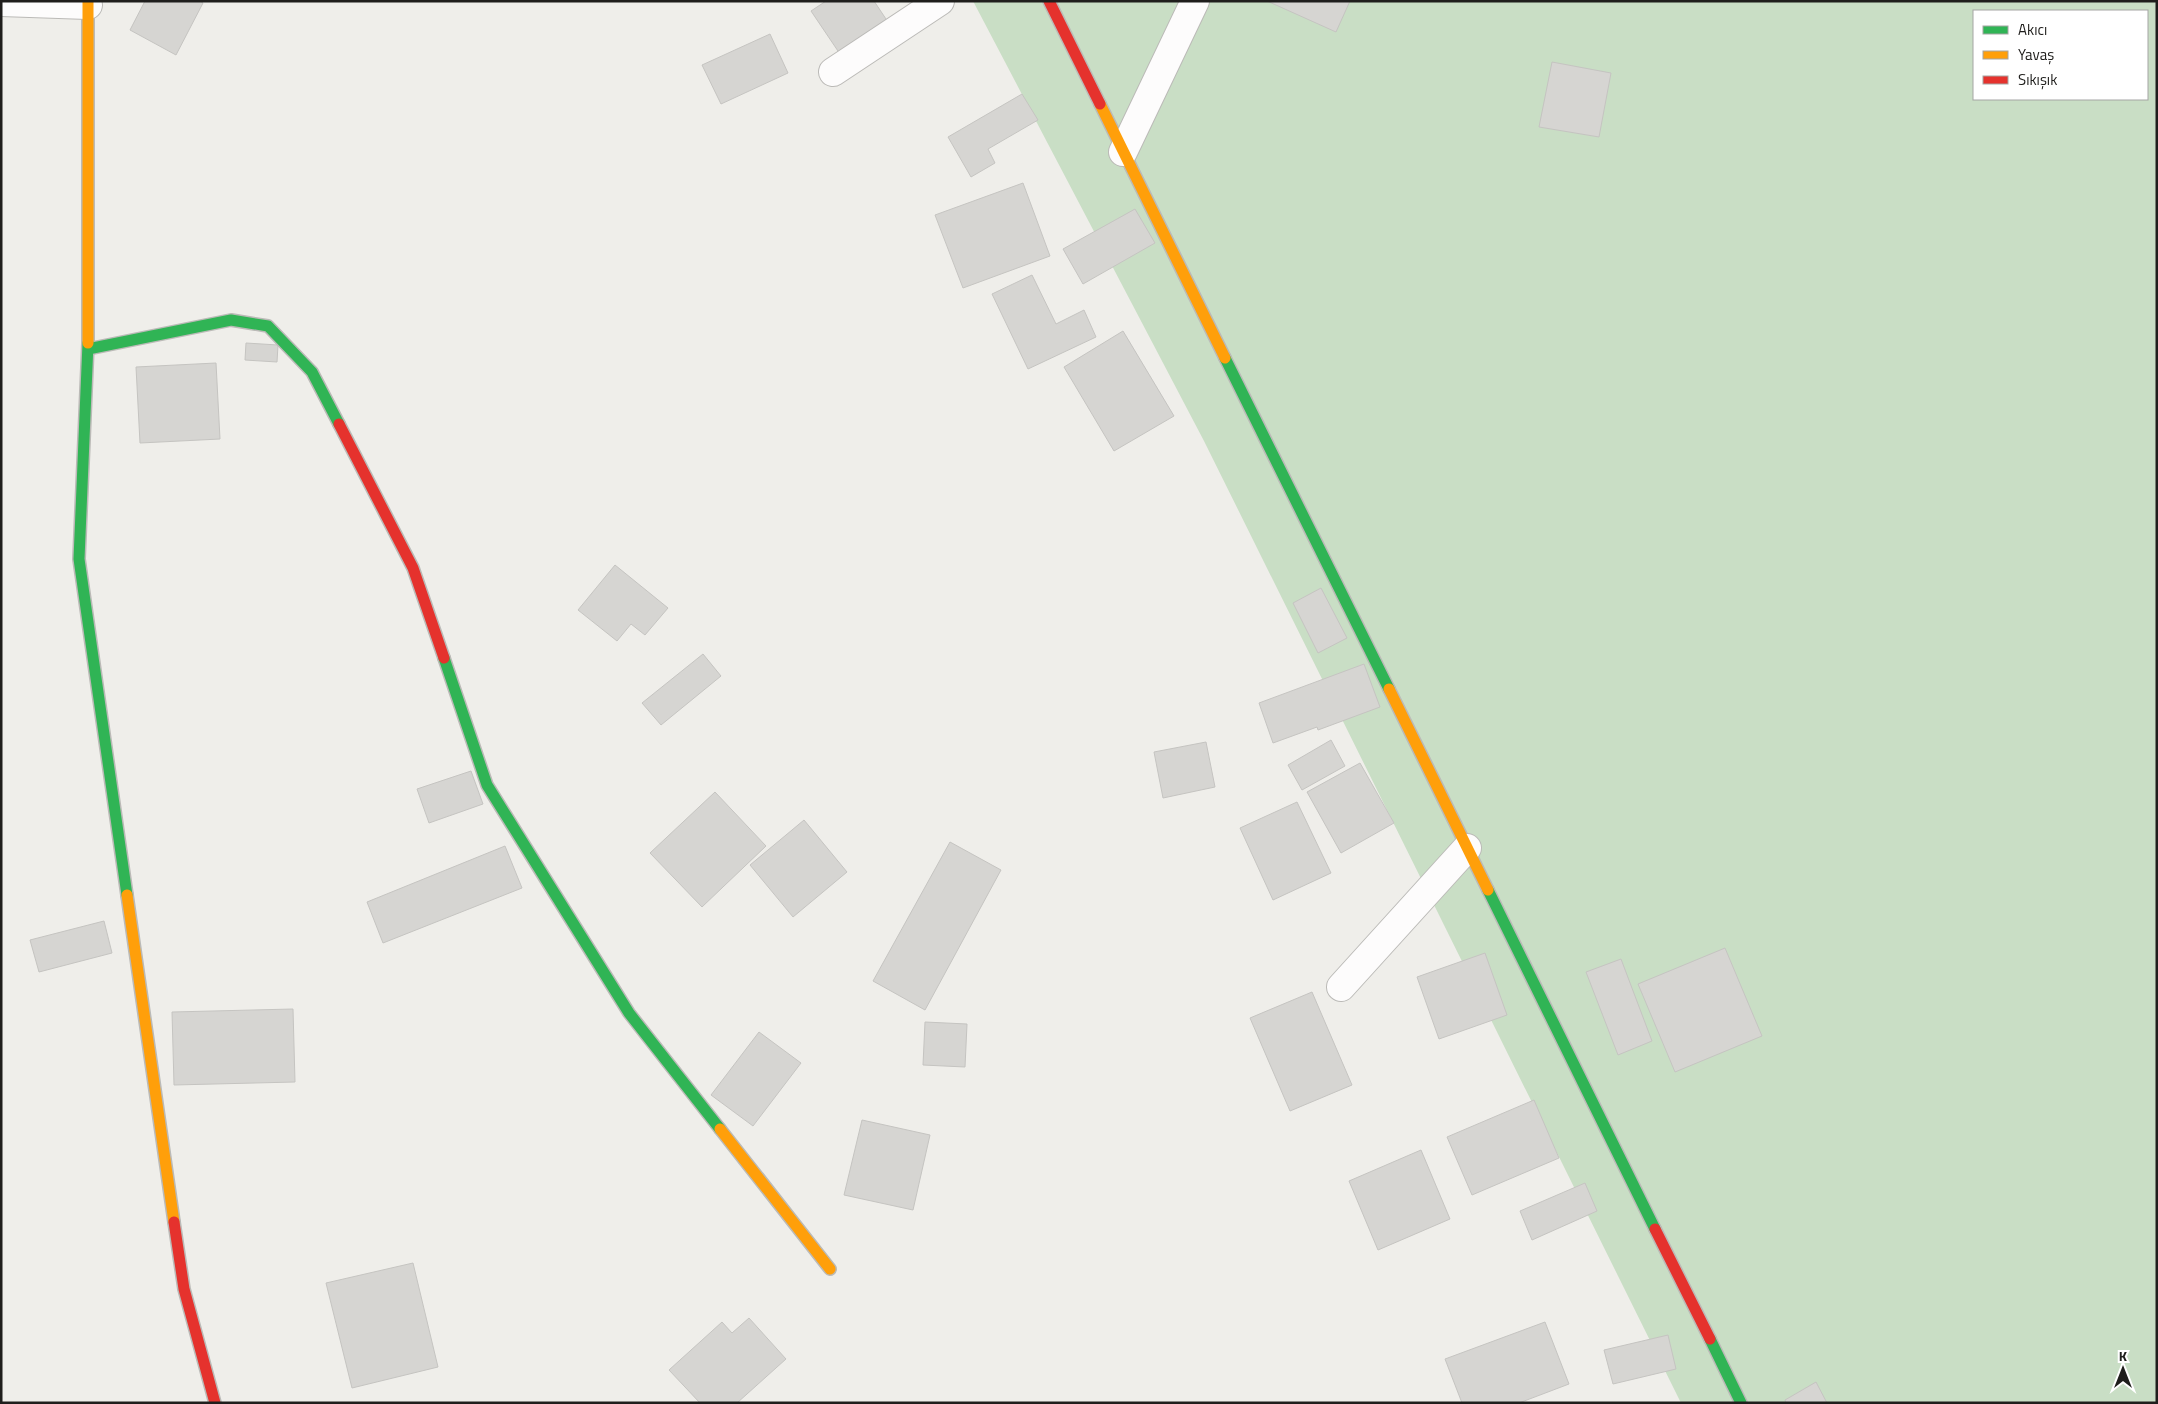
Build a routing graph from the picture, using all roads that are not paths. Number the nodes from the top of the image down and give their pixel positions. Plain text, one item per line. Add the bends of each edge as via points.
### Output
1 (940, 1) edge
2 (1049, 1) edge
3 (1195, 1) edge
4 (1, 2) edge
5 (88, 3) edge
6 (833, 72) dead end
7 (1123, 152) junction
8 (88, 349) junction
9 (1467, 848) junction
10 (1341, 987) dead end
11 (830, 1269) dead end
12 (215, 1403) edge
13 (1742, 1403) edge

1 - 6 street
2 - 7 street
3 - 7 street
4 - 5 street
5 - 8 street
7 - 9 street
8 - 11 street via 231,320 268,326 312,372 413,568 488,785 630,1013
8 - 12 street via 79,559 184,1289
9 - 10 street
9 - 13 street

